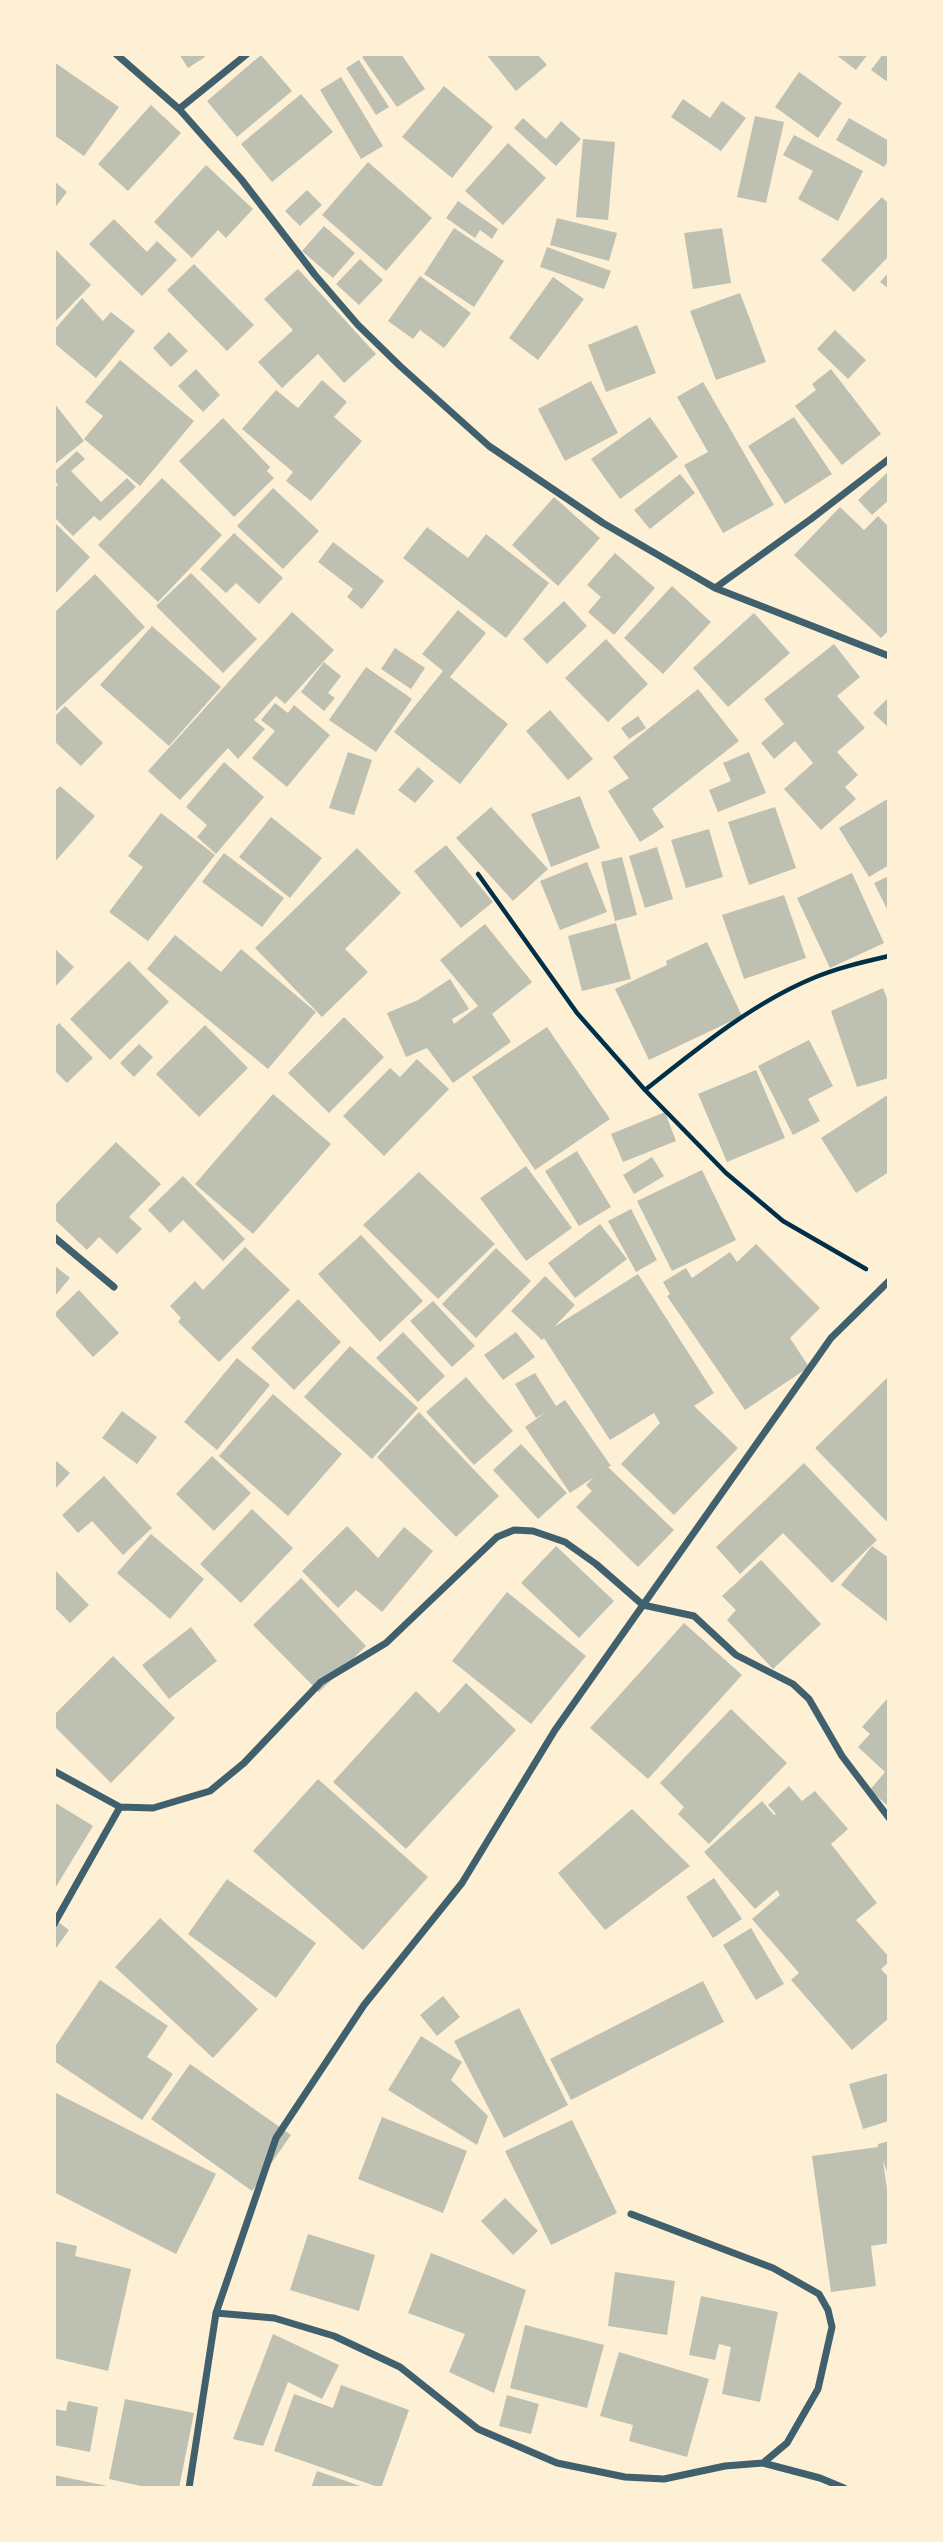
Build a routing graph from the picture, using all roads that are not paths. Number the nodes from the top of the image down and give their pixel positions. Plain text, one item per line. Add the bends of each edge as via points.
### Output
1 (116, 54) edge
2 (247, 54) edge
3 (179, 109) junction
4 (889, 459) edge
5 (715, 588) junction
6 (889, 656) edge
7 (54, 1237) edge
8 (889, 1281) edge
9 (114, 1287) dead end
10 (643, 1605) junction
11 (54, 1771) edge
12 (120, 1807) junction
13 (889, 1818) edge
14 (54, 1924) edge
15 (631, 2214) dead end
16 (216, 2313) junction
17 (763, 2463) junction
18 (663, 2484) edge
19 (189, 2488) edge
20 (844, 2488) edge

1 - 3 street
2 - 3 street
3 - 5 street via 358,325 419,384 501,454 603,523
4 - 5 street
5 - 6 street
7 - 9 street
8 - 10 street via 831,1338
10 - 12 street via 565,1542 533,1531 514,1530 497,1536 386,1643 321,1682 244,1763 210,1791 153,1808
10 - 13 street via 694,1616 736,1655 793,1685 809,1699 842,1756
10 - 16 street via 555,1730 462,1883 364,2006 276,2138
11 - 12 street
12 - 14 street
15 - 17 street via 773,2268 819,2294 828,2310 832,2328 818,2389 787,2443
16 - 18 street via 274,2318 334,2336 400,2367 478,2429 557,2463
16 - 19 street
17 - 18 street via 725,2466
17 - 20 street

